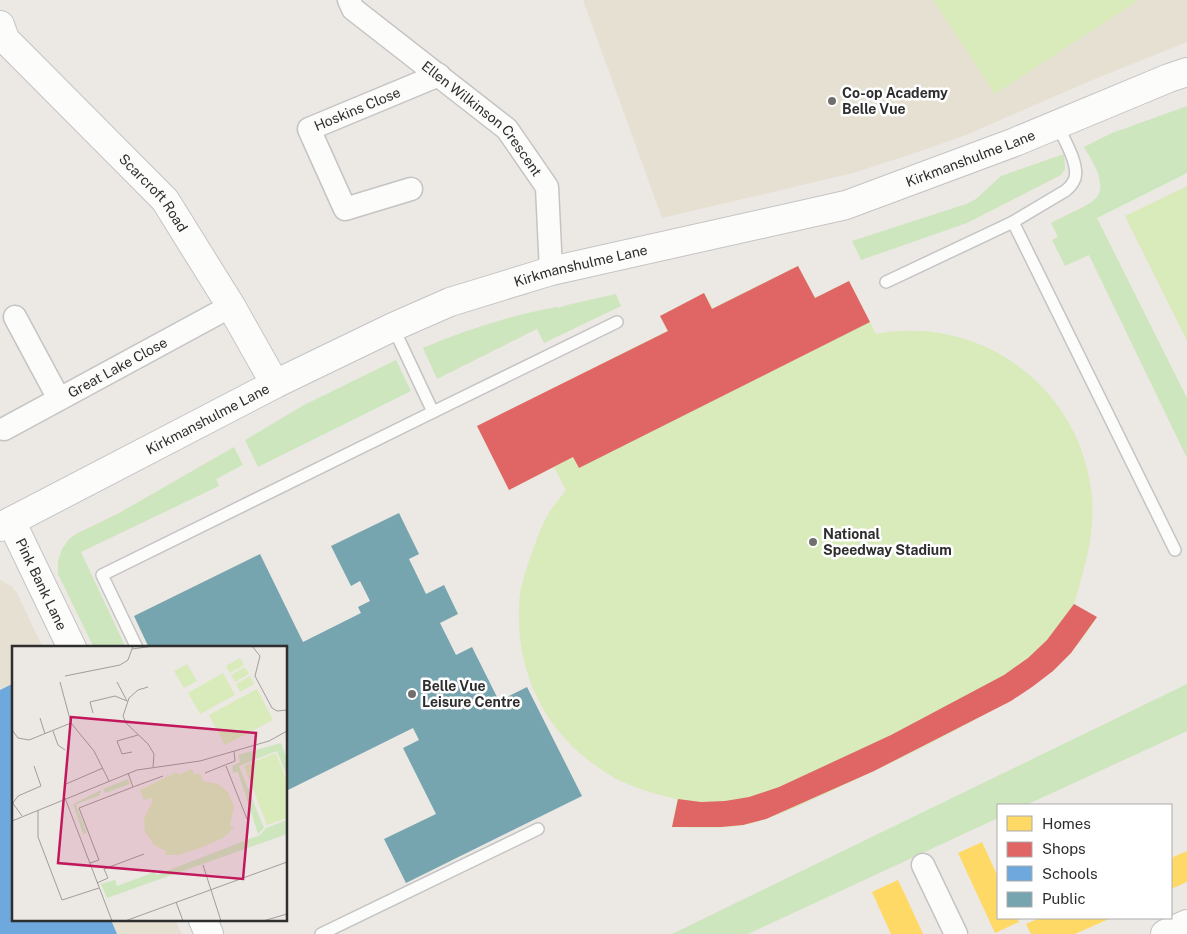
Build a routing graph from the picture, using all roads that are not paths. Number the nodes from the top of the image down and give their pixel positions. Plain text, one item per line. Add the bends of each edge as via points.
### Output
1 (349, 0) edge
2 (2, 35) edge
3 (1187, 72) edge
4 (439, 75) junction
5 (1057, 124) junction
6 (411, 190) dead end
7 (1013, 222) junction
8 (551, 270) junction
9 (886, 282) dead end
10 (231, 306) junction
11 (15, 317) dead end
12 (617, 322) dead end
13 (393, 327) junction
14 (275, 384) junction
15 (59, 399) junction
16 (433, 412) junction
17 (4, 429) dead end
18 (5, 524) edge
19 (1175, 550) dead end
20 (71, 646) edge
21 (136, 646) edge
22 (538, 829) dead end
23 (923, 865) dead end
24 (204, 922) edge
25 (1187, 924) edge
26 (209, 934) edge
27 (321, 934) edge
28 (956, 934) edge
29 (1165, 934) edge

1 - 4 street, Ellen Wilkinson Crescent via 353,9
2 - 10 street, Scarcroft Road via 166,200
3 - 5 street, Kirkmanshulme Lane
4 - 6 street, Hoskins Close via 309,129 345,208
4 - 8 street, Ellen Wilkinson Crescent via 507,128 547,187
5 - 7 lane via 1070,152 1075,177 1072,185
5 - 8 street, Kirkmanshulme Lane via 846,205
7 - 9 lane
7 - 19 lane
8 - 13 street, Kirkmanshulme Lane via 450,302
10 - 14 street, Scarcroft Road
10 - 15 street, Great Lake Close
11 - 15 street
12 - 16 lane
13 - 14 street, Kirkmanshulme Lane
13 - 16 lane
14 - 18 street, Kirkmanshulme Lane
15 - 17 street, Great Lake Close
16 - 21 lane via 102,575
18 - 20 street, Pink Bank Lane
22 - 27 lane
23 - 28 street
24 - 26 street
25 - 29 street

